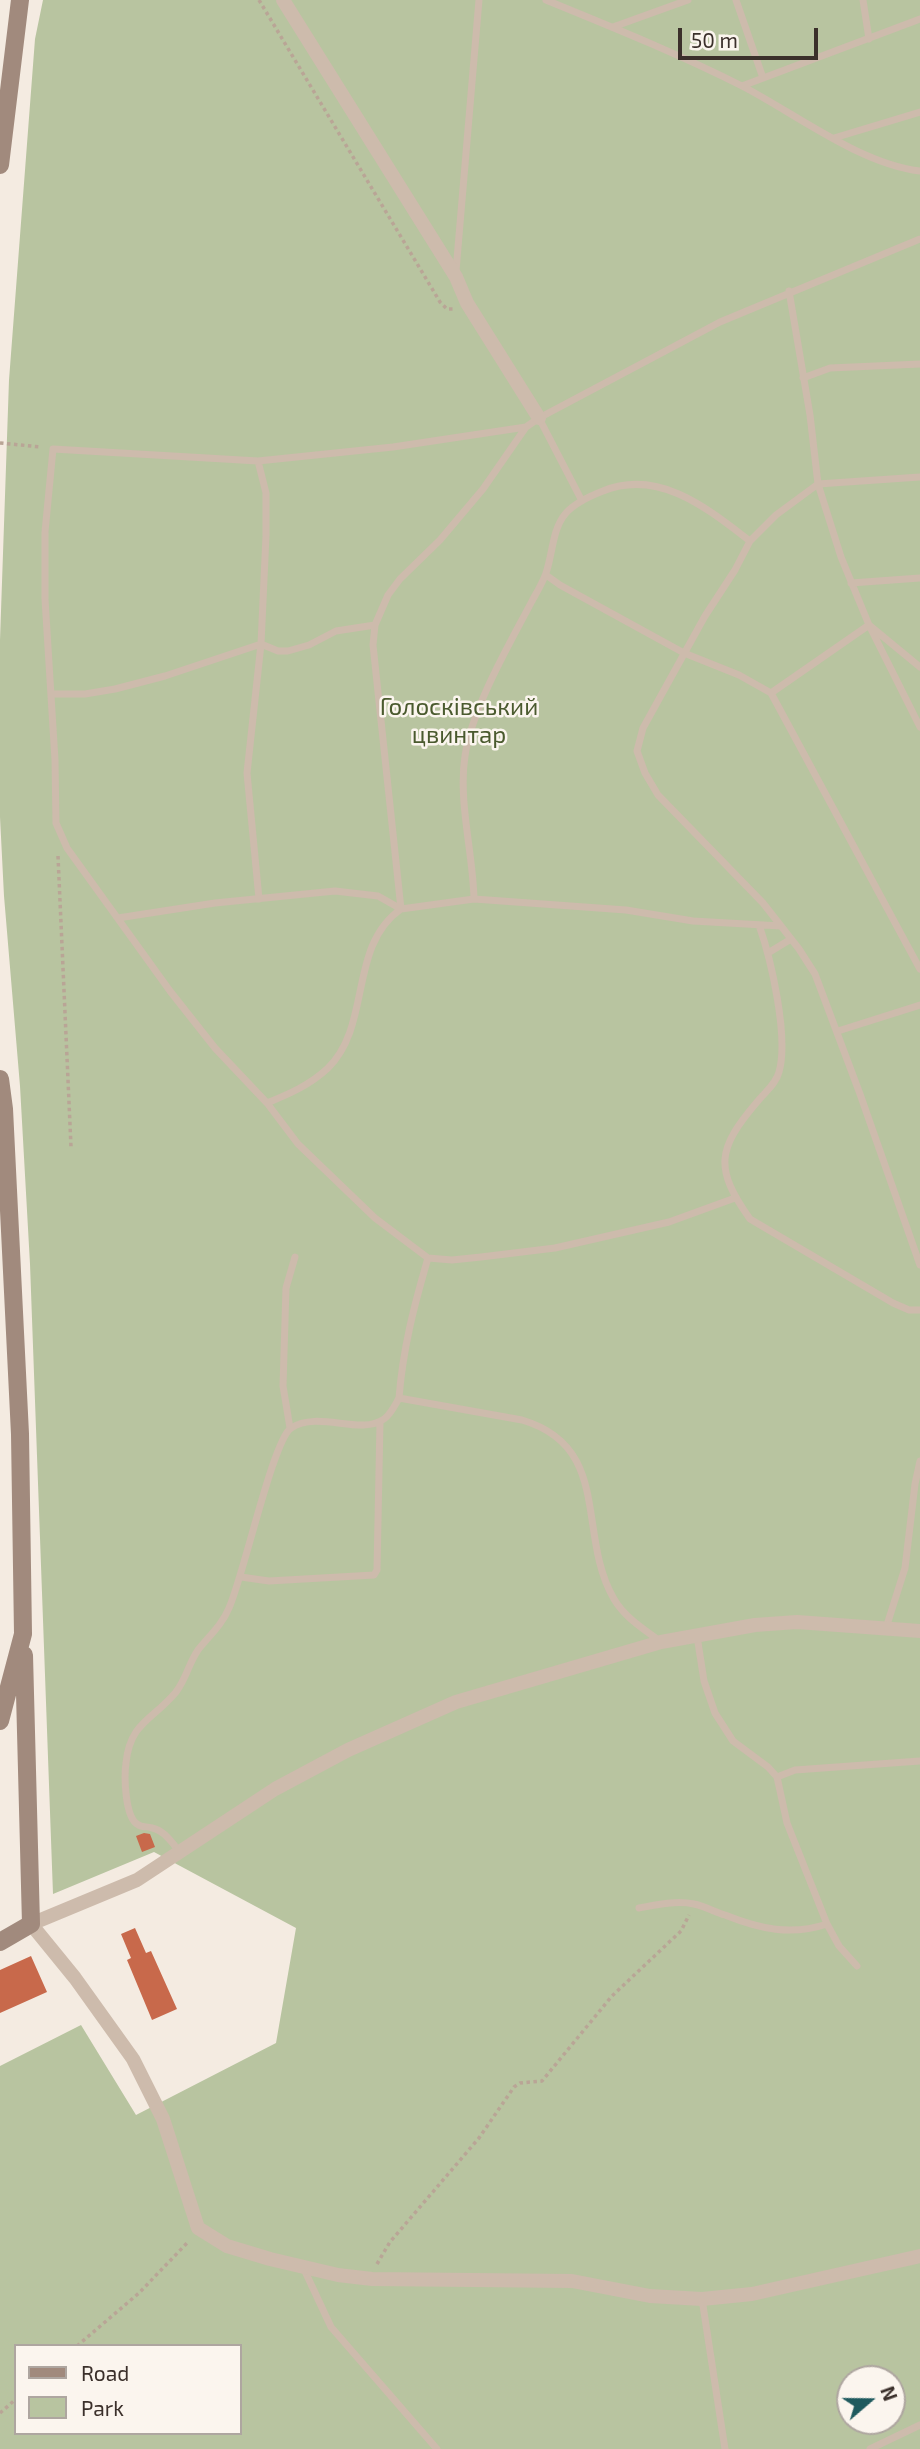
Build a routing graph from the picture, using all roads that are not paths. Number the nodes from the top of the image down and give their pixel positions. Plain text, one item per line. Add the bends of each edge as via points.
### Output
1 (20, 0) edge
2 (283, 0) edge
3 (479, 0) edge
4 (546, 0) edge
5 (688, 0) edge
6 (736, 0) edge
7 (863, 0) edge
8 (674, 2) edge
9 (920, 19) edge
10 (612, 27) junction
11 (869, 39) junction
12 (763, 78) junction
13 (742, 86) junction
14 (920, 112) edge
15 (834, 138) junction
16 (0, 165) edge
17 (920, 171) edge
18 (920, 239) edge
19 (456, 276) junction
20 (789, 291) junction
21 (920, 364) edge
22 (803, 378) junction
23 (539, 418) junction
24 (526, 427) junction
25 (258, 461) junction
26 (920, 477) edge
27 (818, 484) junction
28 (582, 501) junction
29 (750, 541) junction
30 (546, 575) junction
31 (920, 578) edge
32 (851, 583) junction
33 (375, 625) junction
34 (869, 625) junction
35 (261, 644) junction
36 (684, 653) junction
37 (920, 667) edge
38 (771, 693) junction
39 (51, 694) junction
40 (920, 727) edge
41 (260, 899) junction
42 (474, 899) junction
43 (401, 909) junction
44 (118, 918) junction
45 (759, 925) junction
46 (781, 926) junction
47 (791, 939) junction
48 (768, 953) junction
49 (920, 969) edge
50 (920, 1005) edge
51 (838, 1031) junction
52 (0, 1079) edge
53 (267, 1103) junction
54 (735, 1198) junction
55 (5, 1241) edge
56 (295, 1257) dead end
57 (428, 1258) junction
58 (920, 1265) edge
59 (920, 1310) edge
60 (399, 1398) junction
61 (380, 1422) junction
62 (290, 1428) junction
63 (920, 1461) edge
64 (241, 1577) junction
65 (886, 1628) junction
66 (920, 1631) edge
67 (23, 1634) junction
68 (696, 1634) junction
69 (661, 1642) junction
70 (0, 1721) edge
71 (920, 1762) edge
72 (776, 1777) junction
73 (180, 1852) junction
74 (639, 1908) dead end
75 (31, 1924) junction
76 (827, 1924) junction
77 (0, 1942) edge
78 (857, 1966) dead end
79 (920, 2256) edge
80 (303, 2267) junction
81 (702, 2300) junction
82 (920, 2425) edge
83 (437, 2449) edge
84 (725, 2449) edge
85 (870, 2449) edge

1 - 16 street
2 - 19 street
3 - 19 lane
4 - 10 lane
5 - 8 lane
6 - 12 lane
7 - 11 lane
8 - 10 lane
9 - 11 lane
10 - 13 lane
11 - 12 lane
12 - 13 lane
13 - 15 lane
14 - 15 lane
15 - 17 lane via 897,167
18 - 20 lane
19 - 23 street via 467,303
20 - 22 lane
20 - 23 lane via 720,322
21 - 22 lane via 830,368
22 - 27 lane
23 - 24 lane
23 - 28 lane
24 - 25 lane
24 - 33 lane via 483,489 400,579
25 - 35 lane via 267,505
25 - 39 lane via 53,449 45,532
26 - 27 lane
27 - 29 lane
27 - 32 lane
28 - 29 lane via 623,485 663,488 714,513
28 - 30 lane via 566,513 557,528
29 - 36 lane
30 - 36 lane
30 - 42 lane via 469,732 464,792
31 - 32 lane
32 - 34 lane
33 - 35 lane via 336,631 288,651
33 - 43 lane via 375,669
34 - 37 lane
34 - 38 lane
34 - 40 lane
35 - 39 lane via 115,689
35 - 41 lane via 247,773
36 - 38 lane
36 - 46 lane via 643,728 639,761 658,795
38 - 49 lane
39 - 44 lane via 56,823 67,848
41 - 43 lane via 306,892 356,892 378,896
41 - 44 lane
42 - 43 lane
42 - 45 lane
43 - 53 lane via 377,933 338,1057 302,1088
44 - 53 lane via 215,1048
45 - 46 lane
45 - 48 lane
46 - 47 lane
47 - 48 lane
47 - 51 lane via 815,974
48 - 54 lane via 782,1056 775,1082 738,1126 723,1157
50 - 51 lane
51 - 58 lane
52 - 55 street
53 - 57 lane via 318,1165 374,1218
54 - 57 lane via 669,1222 555,1248
54 - 59 lane via 750,1219 901,1308
55 - 67 street via 20,1434
56 - 62 lane via 286,1288 283,1386
57 - 60 lane via 410,1319
60 - 61 lane
60 - 69 lane via 522,1420 559,1437 580,1464 604,1579 614,1600 627,1617
61 - 62 lane via 317,1421
61 - 64 lane via 374,1575 269,1581
62 - 64 lane via 274,1460
63 - 65 lane via 905,1568
64 - 73 lane via 226,1615 199,1649 178,1689 135,1730 128,1746 126,1793 134,1821 160,1831
65 - 66 street
65 - 68 street via 797,1622
67 - 70 street
67 - 75 street
68 - 69 street
68 - 72 lane via 707,1693 723,1728
69 - 73 street via 456,1702 404,1724 275,1789
71 - 72 lane via 795,1770
72 - 76 lane via 786,1823
73 - 75 street via 137,1880
74 - 76 lane via 695,1904 762,1928 802,1931
75 - 77 street
75 - 80 street via 133,2059 163,2119 198,2228 227,2246
76 - 78 lane
79 - 81 street via 752,2294
80 - 81 street via 372,2279 572,2281 650,2296
80 - 83 lane via 331,2327
81 - 84 lane
82 - 85 lane

